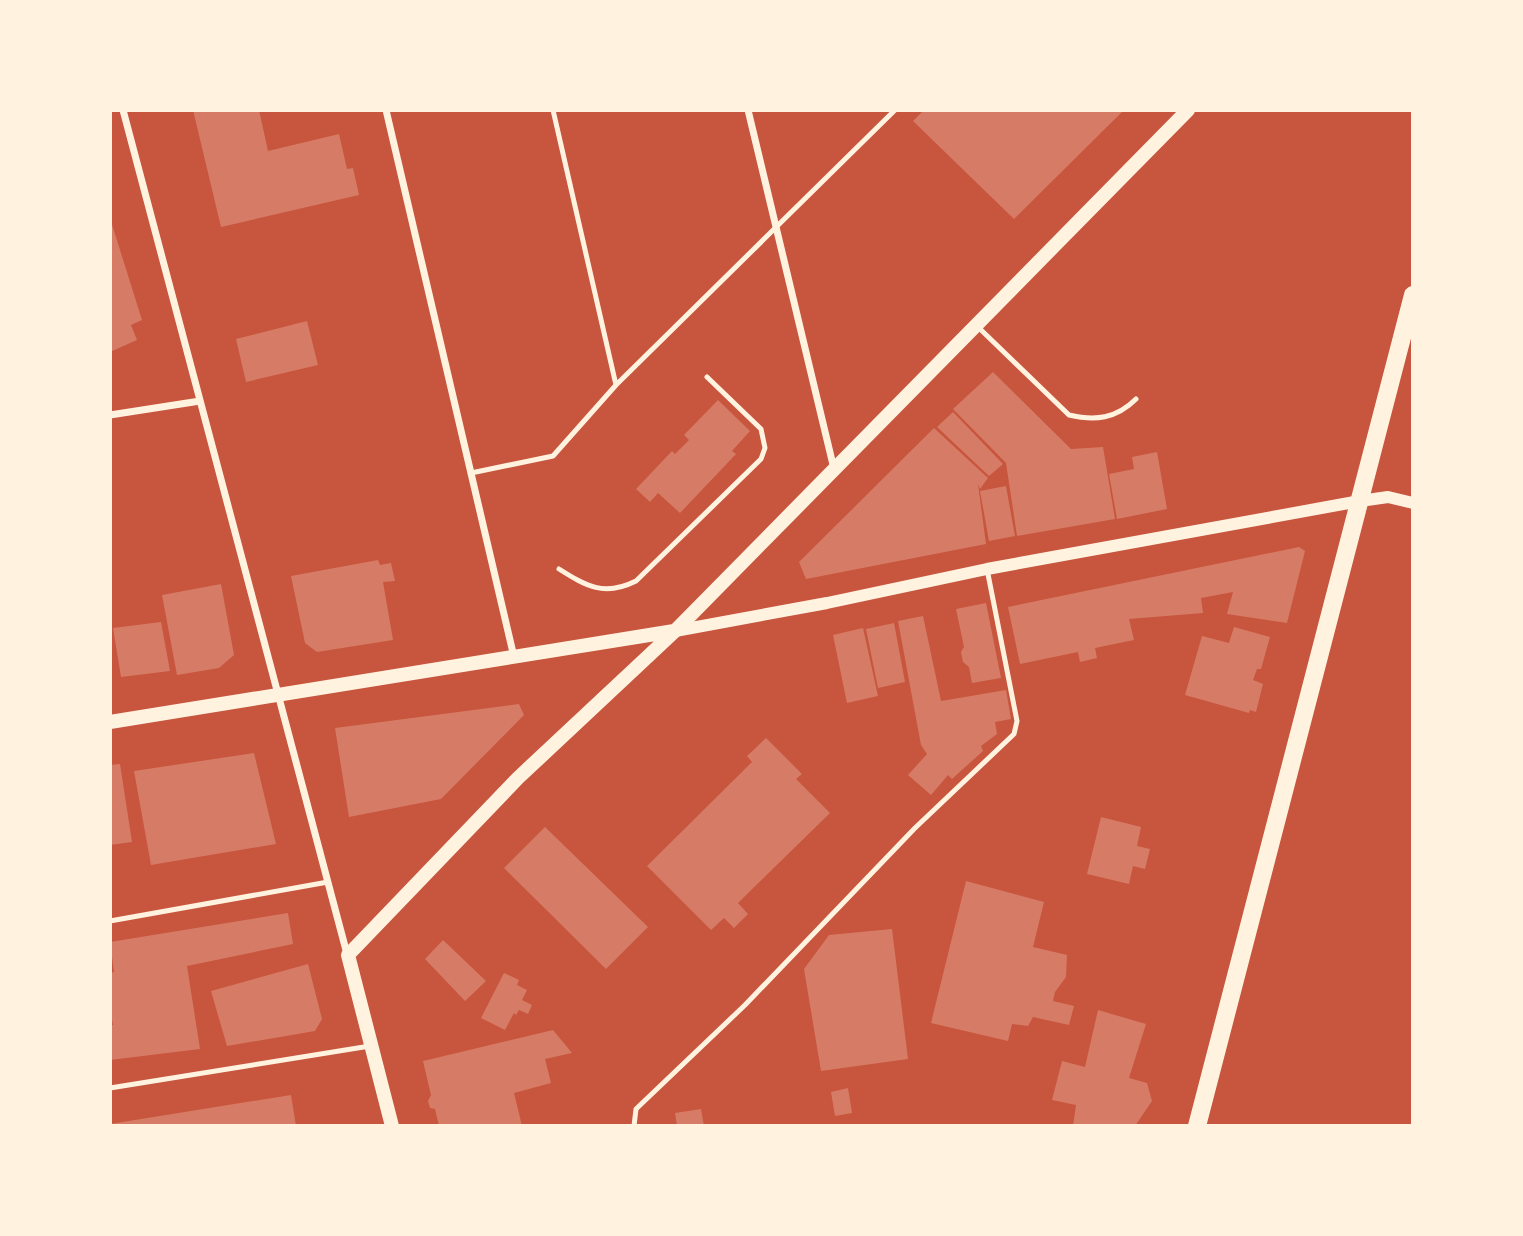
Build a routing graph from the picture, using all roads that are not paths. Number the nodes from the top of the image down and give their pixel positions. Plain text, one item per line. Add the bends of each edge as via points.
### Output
1 (123, 110) edge
2 (386, 110) edge
3 (553, 110) edge
4 (748, 110) edge
5 (895, 110) edge
6 (1183, 113) edge
7 (776, 228) junction
8 (1413, 295) edge
9 (978, 326) junction
10 (706, 377) dead end
11 (617, 385) junction
12 (1136, 399) dead end
13 (200, 401) junction
14 (110, 415) edge
15 (834, 469) junction
16 (471, 473) junction
17 (1360, 501) junction
18 (1413, 503) edge
19 (559, 569) dead end
20 (987, 569) junction
21 (675, 631) junction
22 (514, 658) junction
23 (278, 695) junction
24 (110, 722) edge
25 (328, 882) junction
26 (110, 921) edge
27 (348, 955) junction
28 (371, 1046) junction
29 (110, 1088) edge
30 (392, 1126) edge
31 (634, 1126) edge
32 (1197, 1126) edge

1 - 13 street
2 - 16 street
3 - 11 lane
4 - 7 street
5 - 7 lane
6 - 9 main road
7 - 11 lane
7 - 15 street
8 - 17 main road
9 - 12 lane via 1069,415 1087,420 1107,418
9 - 15 main road
10 - 19 lane via 761,429 765,448 761,459 636,582 600,589
11 - 16 lane via 553,456
13 - 14 street
13 - 23 street
15 - 21 main road
16 - 22 street
17 - 18 street via 1388,497
17 - 20 street
17 - 32 main road
20 - 21 street
20 - 31 lane via 1017,721 1014,734 636,1109
21 - 22 main road
21 - 27 main road via 518,778
22 - 23 main road
23 - 24 main road
23 - 25 street
25 - 26 lane
25 - 27 street
27 - 28 main road
28 - 29 lane
28 - 30 main road

